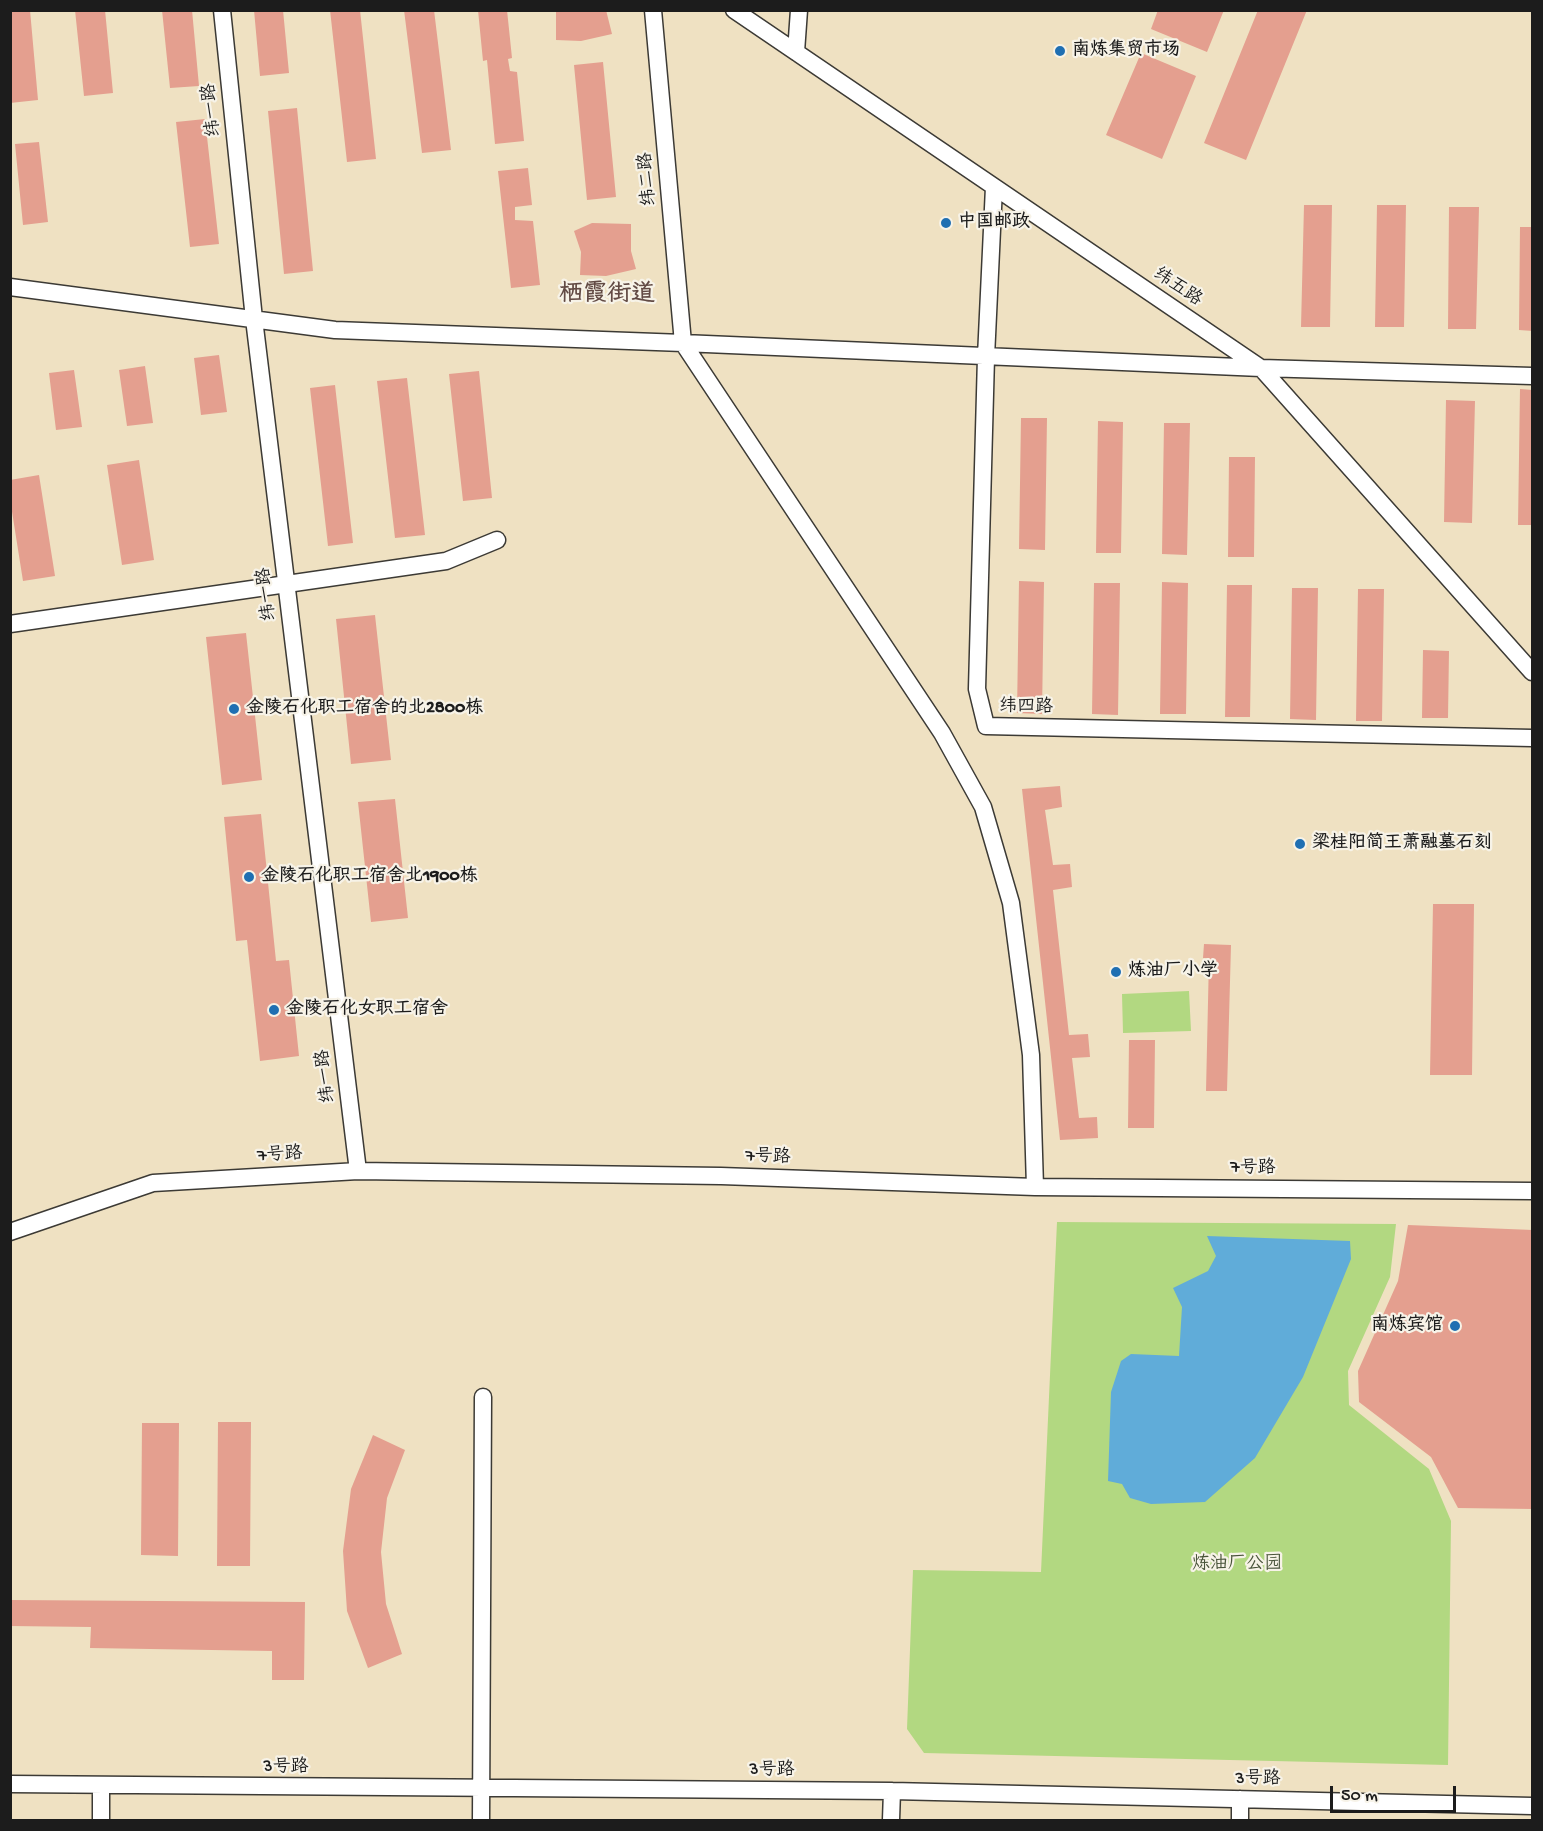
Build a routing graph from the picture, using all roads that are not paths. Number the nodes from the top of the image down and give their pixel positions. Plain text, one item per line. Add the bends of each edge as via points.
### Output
1 (222, 10) edge
2 (653, 10) edge
3 (734, 10) edge
4 (799, 10) edge
5 (796, 52) junction
6 (994, 187) junction
7 (10, 287) edge
8 (254, 319) junction
9 (683, 343) junction
10 (986, 357) junction
11 (1261, 368) junction
12 (1533, 376) edge
13 (498, 540) dead end
14 (286, 582) junction
15 (10, 624) edge
16 (1533, 672) edge
17 (1533, 738) edge
18 (358, 1171) junction
19 (1035, 1187) junction
20 (1533, 1191) edge
21 (10, 1232) edge
22 (483, 1397) dead end
23 (10, 1784) edge
24 (101, 1786) junction
25 (482, 1788) junction
26 (892, 1791) junction
27 (1240, 1799) junction
28 (1533, 1806) edge
29 (101, 1821) edge
30 (481, 1821) edge
31 (891, 1821) edge
32 (1240, 1821) edge

1 - 8 street, 纬一路
2 - 9 street, 纬二路
3 - 5 street, 纬五路
4 - 5 street
5 - 6 street, 纬五路
6 - 10 street, 纬四路
6 - 11 street, 纬五路
7 - 8 street
8 - 9 street via 335,330
8 - 14 street, 纬一路
9 - 10 street
9 - 19 street via 942,733 983,807 1011,903 1031,1055
10 - 11 street
10 - 17 street, 纬四路 via 977,689 986,726
11 - 12 street
11 - 16 street, 纬五路
13 - 14 street via 446,561
14 - 15 street
14 - 18 street, 纬一路
18 - 19 street, 7号路 via 721,1176
18 - 21 street, 7号路 via 153,1183
19 - 20 street, 7号路
22 - 25 street
23 - 24 street, 3号路
24 - 25 street, 3号路
24 - 29 street
25 - 26 street, 3号路
25 - 30 street
26 - 27 street, 3号路
26 - 31 street
27 - 28 street, 3号路
27 - 32 street

